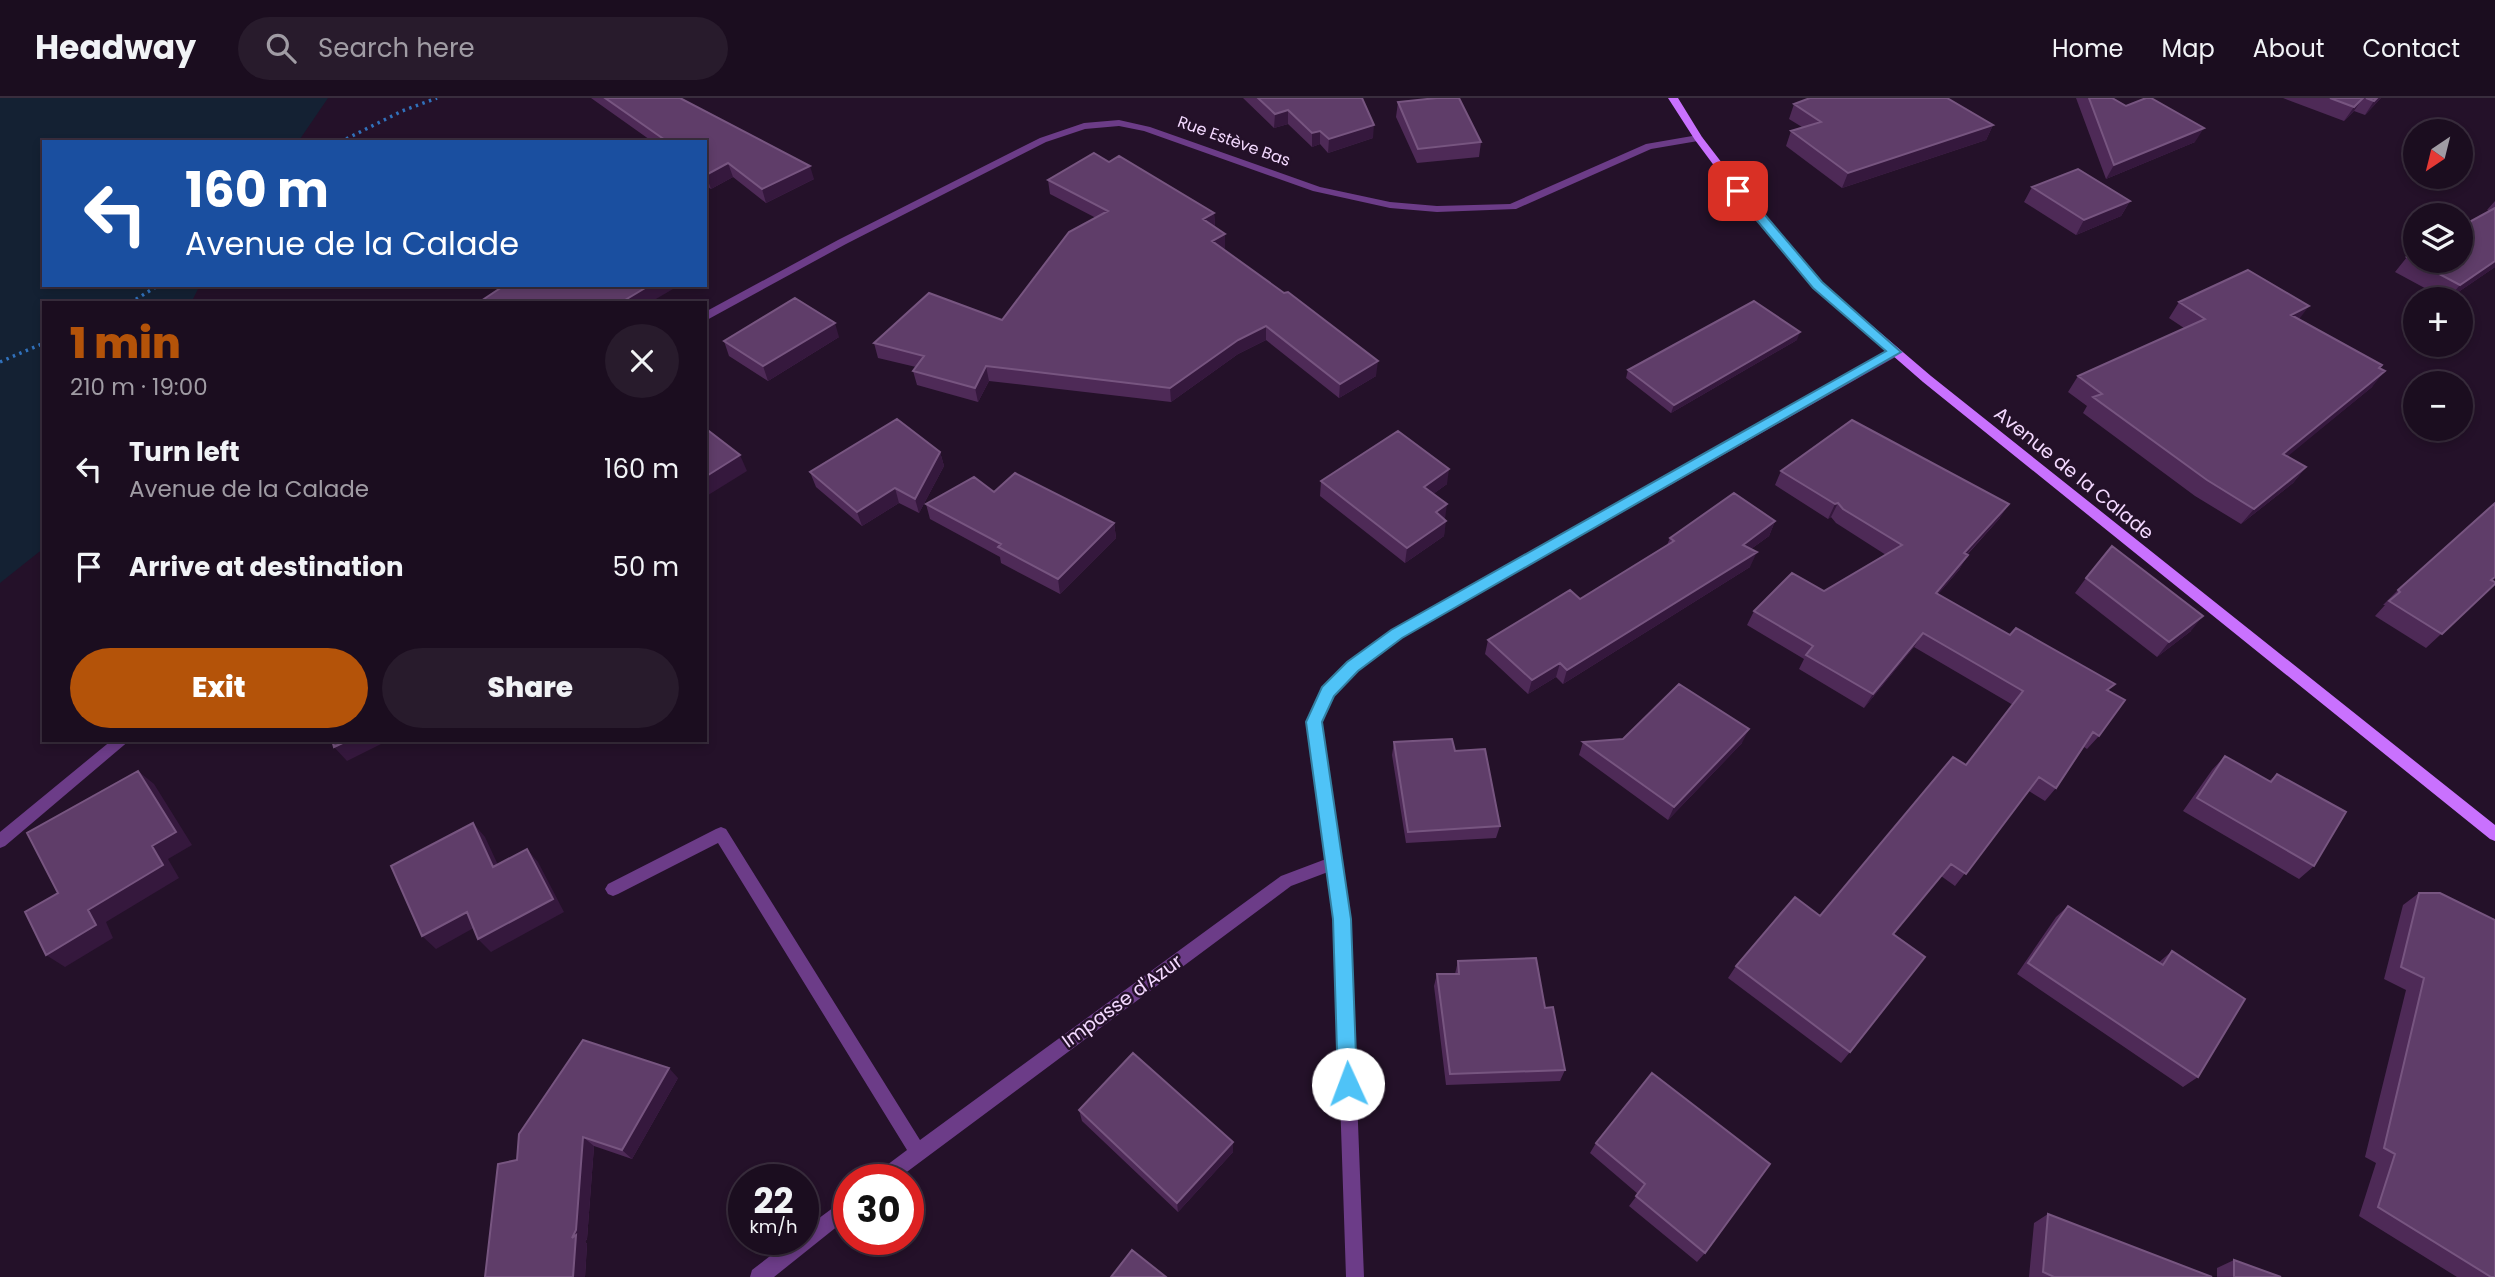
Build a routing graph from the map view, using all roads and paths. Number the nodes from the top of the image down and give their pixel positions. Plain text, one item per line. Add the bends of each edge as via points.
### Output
1 (437, 98) edge
2 (1673, 98) edge
3 (1698, 138) junction
4 (344, 140) edge
5 (156, 287) edge
6 (133, 301) edge
7 (707, 316) edge
8 (42, 344) edge
9 (1895, 352) junction
10 (0, 362) edge
11 (121, 742) edge
12 (2495, 834) edge
13 (0, 841) edge
14 (1334, 863) junction
15 (613, 889) dead end
16 (917, 1151) junction
17 (901, 1164) edge
18 (833, 1218) edge
19 (759, 1277) edge
20 (1354, 1277) edge

1 - 4 path
2 - 3 street, Avenue de la Calade
3 - 7 street, Rue Estève Bas via 1649,146 1512,207 1437,209 1390,205 1317,189 1147,128 1119,123 1084,126 972,174
3 - 9 street, Avenue de la Calade via 1818,285
5 - 6 path
8 - 10 path
9 - 12 street, Avenue de la Calade
9 - 14 street via 1396,634 1353,666 1327,692 1314,722
11 - 13 street
14 - 16 street, Impasse d'Azur via 1286,881
14 - 20 street via 1342,919
15 - 16 street via 721,834
16 - 17 street, Impasse d'Azur
18 - 19 street

